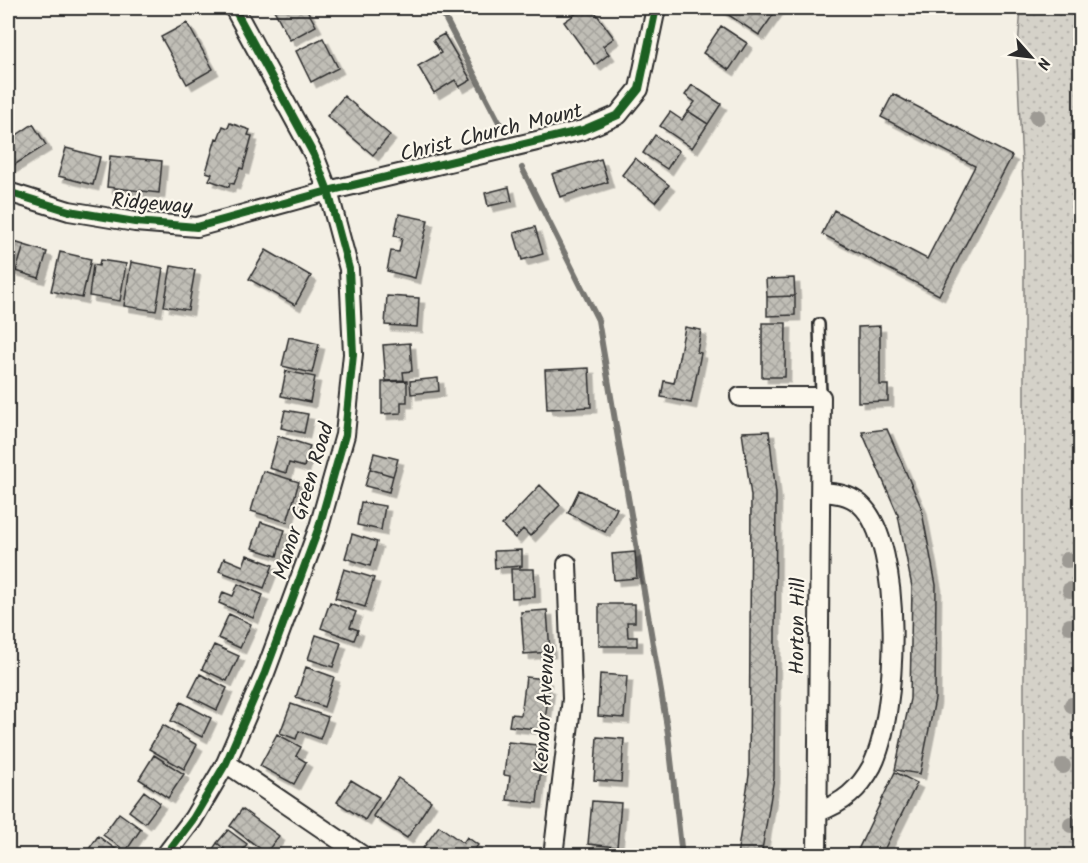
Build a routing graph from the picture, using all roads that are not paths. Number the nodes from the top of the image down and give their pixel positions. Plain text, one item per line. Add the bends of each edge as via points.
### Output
1 (234, 8) edge
2 (656, 8) edge
3 (328, 191) junction
4 (8, 192) edge
5 (819, 324) dead end
6 (740, 397) dead end
7 (821, 397) junction
8 (821, 492) junction
9 (567, 564) dead end
10 (226, 763) junction
11 (818, 812) junction
12 (165, 855) edge
13 (363, 855) edge
14 (553, 855) edge
15 (817, 855) edge

1 - 3 street, Manor Green Road via 314,155
2 - 3 street, Christ Church Mount via 639,89 618,115 583,130
3 - 4 street, Ridgeway via 197,227 69,211
3 - 10 street, Manor Green Road via 349,269 353,354 345,435 319,527 265,673
5 - 7 lane
6 - 7 street
7 - 8 street, Horton Hill
8 - 11 street, Horton Hill
8 - 11 street via 841,494 860,503 876,525 886,566 892,676 872,765 858,788 840,804
9 - 14 street, Kendor Avenue via 572,699
10 - 12 street, Manor Green Road via 193,819
10 - 13 street
11 - 15 street, Horton Hill

